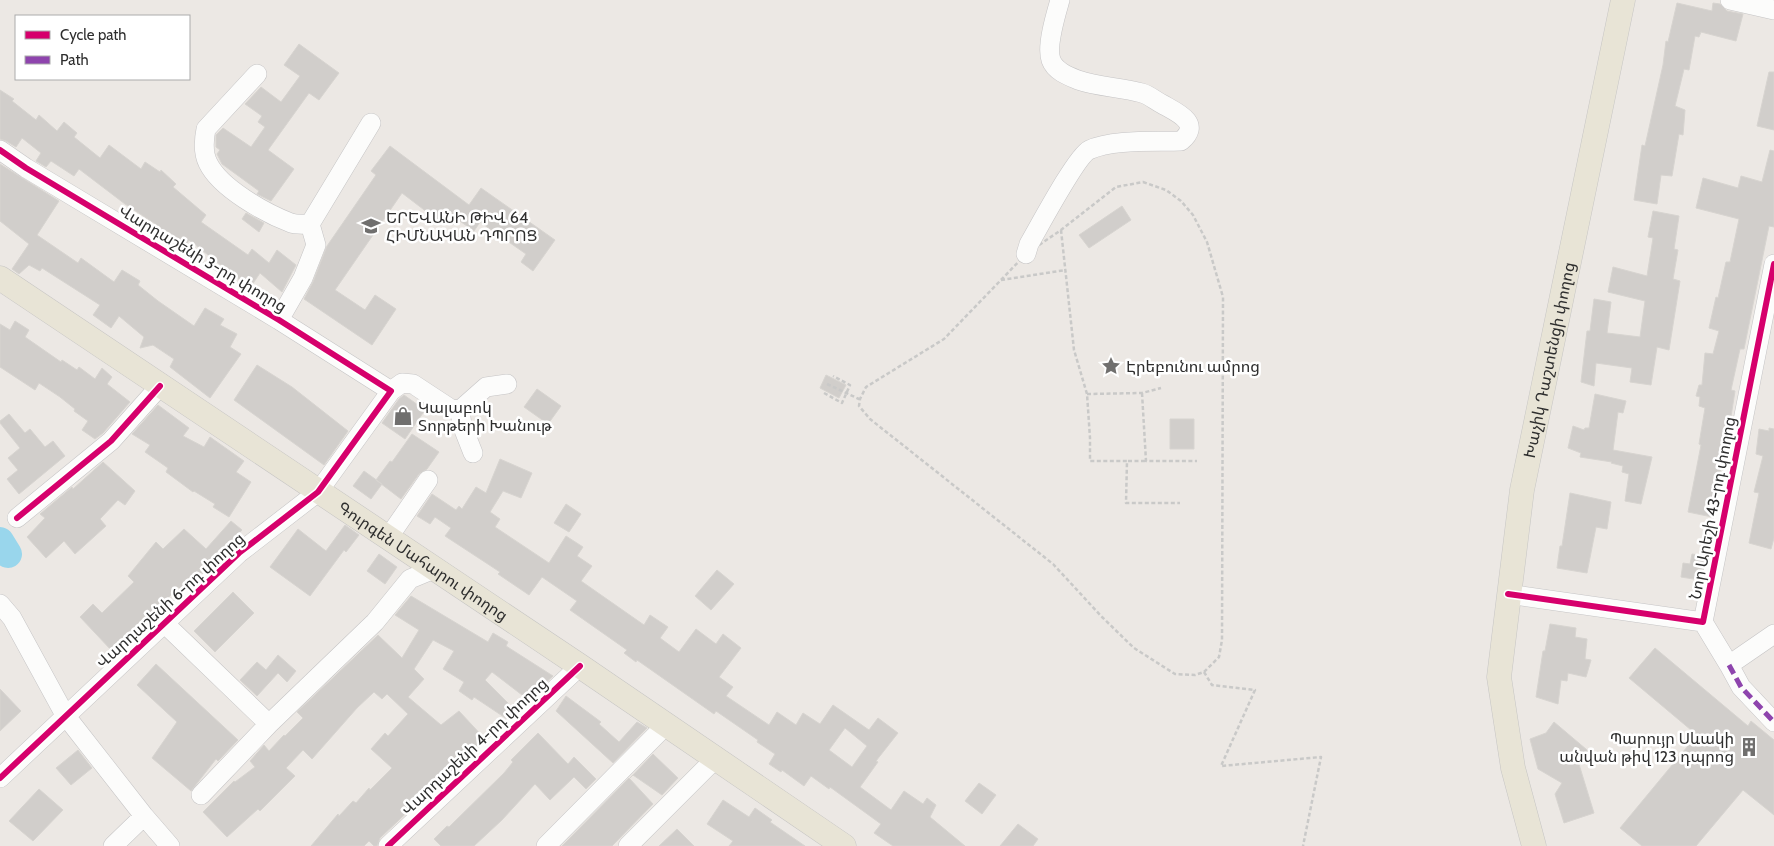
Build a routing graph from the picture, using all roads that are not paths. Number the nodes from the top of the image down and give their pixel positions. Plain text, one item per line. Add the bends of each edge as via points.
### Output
1 (1060, 0) edge
2 (1624, 0) edge
3 (1730, 0) edge
4 (1774, 10) edge
5 (257, 74) dead end
6 (371, 123) dead end
7 (0, 150) edge
8 (310, 224) junction
9 (1026, 254) road end
10 (1774, 264) edge
11 (0, 278) edge
12 (279, 320) junction
13 (507, 384) dead end
14 (160, 386) junction
15 (391, 391) junction
16 (460, 410) junction
17 (473, 452) dead end
18 (428, 480) dead end
19 (318, 492) junction
20 (16, 518) dead end
21 (388, 538) junction
22 (434, 569) junction
23 (1508, 594) junction
24 (0, 604) edge
25 (1703, 622) junction
26 (164, 624) junction
27 (1774, 634) edge
28 (1729, 665) junction
29 (580, 666) junction
30 (65, 716) junction
31 (1506, 722) junction
32 (1774, 722) edge
33 (269, 724) junction
34 (666, 726) junction
35 (715, 759) junction
36 (0, 778) edge
37 (201, 795) dead end
38 (144, 816) junction
39 (113, 846) edge
40 (170, 846) edge
41 (388, 846) edge
42 (546, 846) edge
43 (628, 846) edge
44 (844, 846) edge
45 (1534, 846) edge
46 (1544, 846) edge

1 - 9 street via 1050,48 1051,60 1059,72 1143,94 1184,116 1189,131 1180,141 1105,144 1087,151 1074,167
2 - 23 main road, Խաչիկ Դաշտենցի փողոց via 1522,490
3 - 4 street
5 - 8 street via 206,129 207,162 221,180 252,203 293,223
6 - 8 street
7 - 12 street, Վարդաշենի 3-րդ փողոց
8 - 12 street via 316,245 303,278
10 - 25 street, Նոր Արեշի 43-րդ փողոց
11 - 14 main road, Գուրգեն Մահարու փողոց
12 - 15 street, Վարդաշենի 3-րդ փողոց
13 - 16 street via 486,387
14 - 19 main road, Գուրգեն Մահարու փողոց
14 - 20 street via 111,440
15 - 16 street via 402,383 412,384 451,409
15 - 19 street, Վարդաշենի 6-րդ փողոց
16 - 17 street via 462,425
18 - 21 street
19 - 21 main road, Գուրգեն Մահարու փողոց
19 - 26 street, Վարդաշենի 6-րդ փողոց via 239,553
21 - 22 main road, Գուրգեն Մահարու փողոց
22 - 29 main road, Գուրգեն Մահարու փողոց
22 - 33 street via 410,578 376,622
23 - 25 street, Նոր Արեշի 43-րդ փողոց
23 - 31 main road, Խաչիկ Դաշտենցի փողոց via 1499,677
24 - 30 street via 12,618
25 - 28 street
26 - 30 street, Վարդաշենի 6-րդ փողոց
26 - 33 street
27 - 28 street
28 - 32 street via 1741,686
29 - 34 main road, Գուրգեն Մահարու փողոց
29 - 41 street, Վարդաշենի 4-րդ փողոց
30 - 36 street, Վարդաշենի 6-րդ փողոց
30 - 38 street
31 - 45 main road, Խաչիկ Դաշտենցի փողոց via 1513,768
31 - 46 main road, Խաչիկ Դաշտենցի փողոց
33 - 37 street
34 - 35 main road, Գուրգեն Մահարու փողոց
34 - 42 street
35 - 43 street
35 - 44 main road, Գուրգեն Մահարու փողոց
38 - 39 street
38 - 40 street

